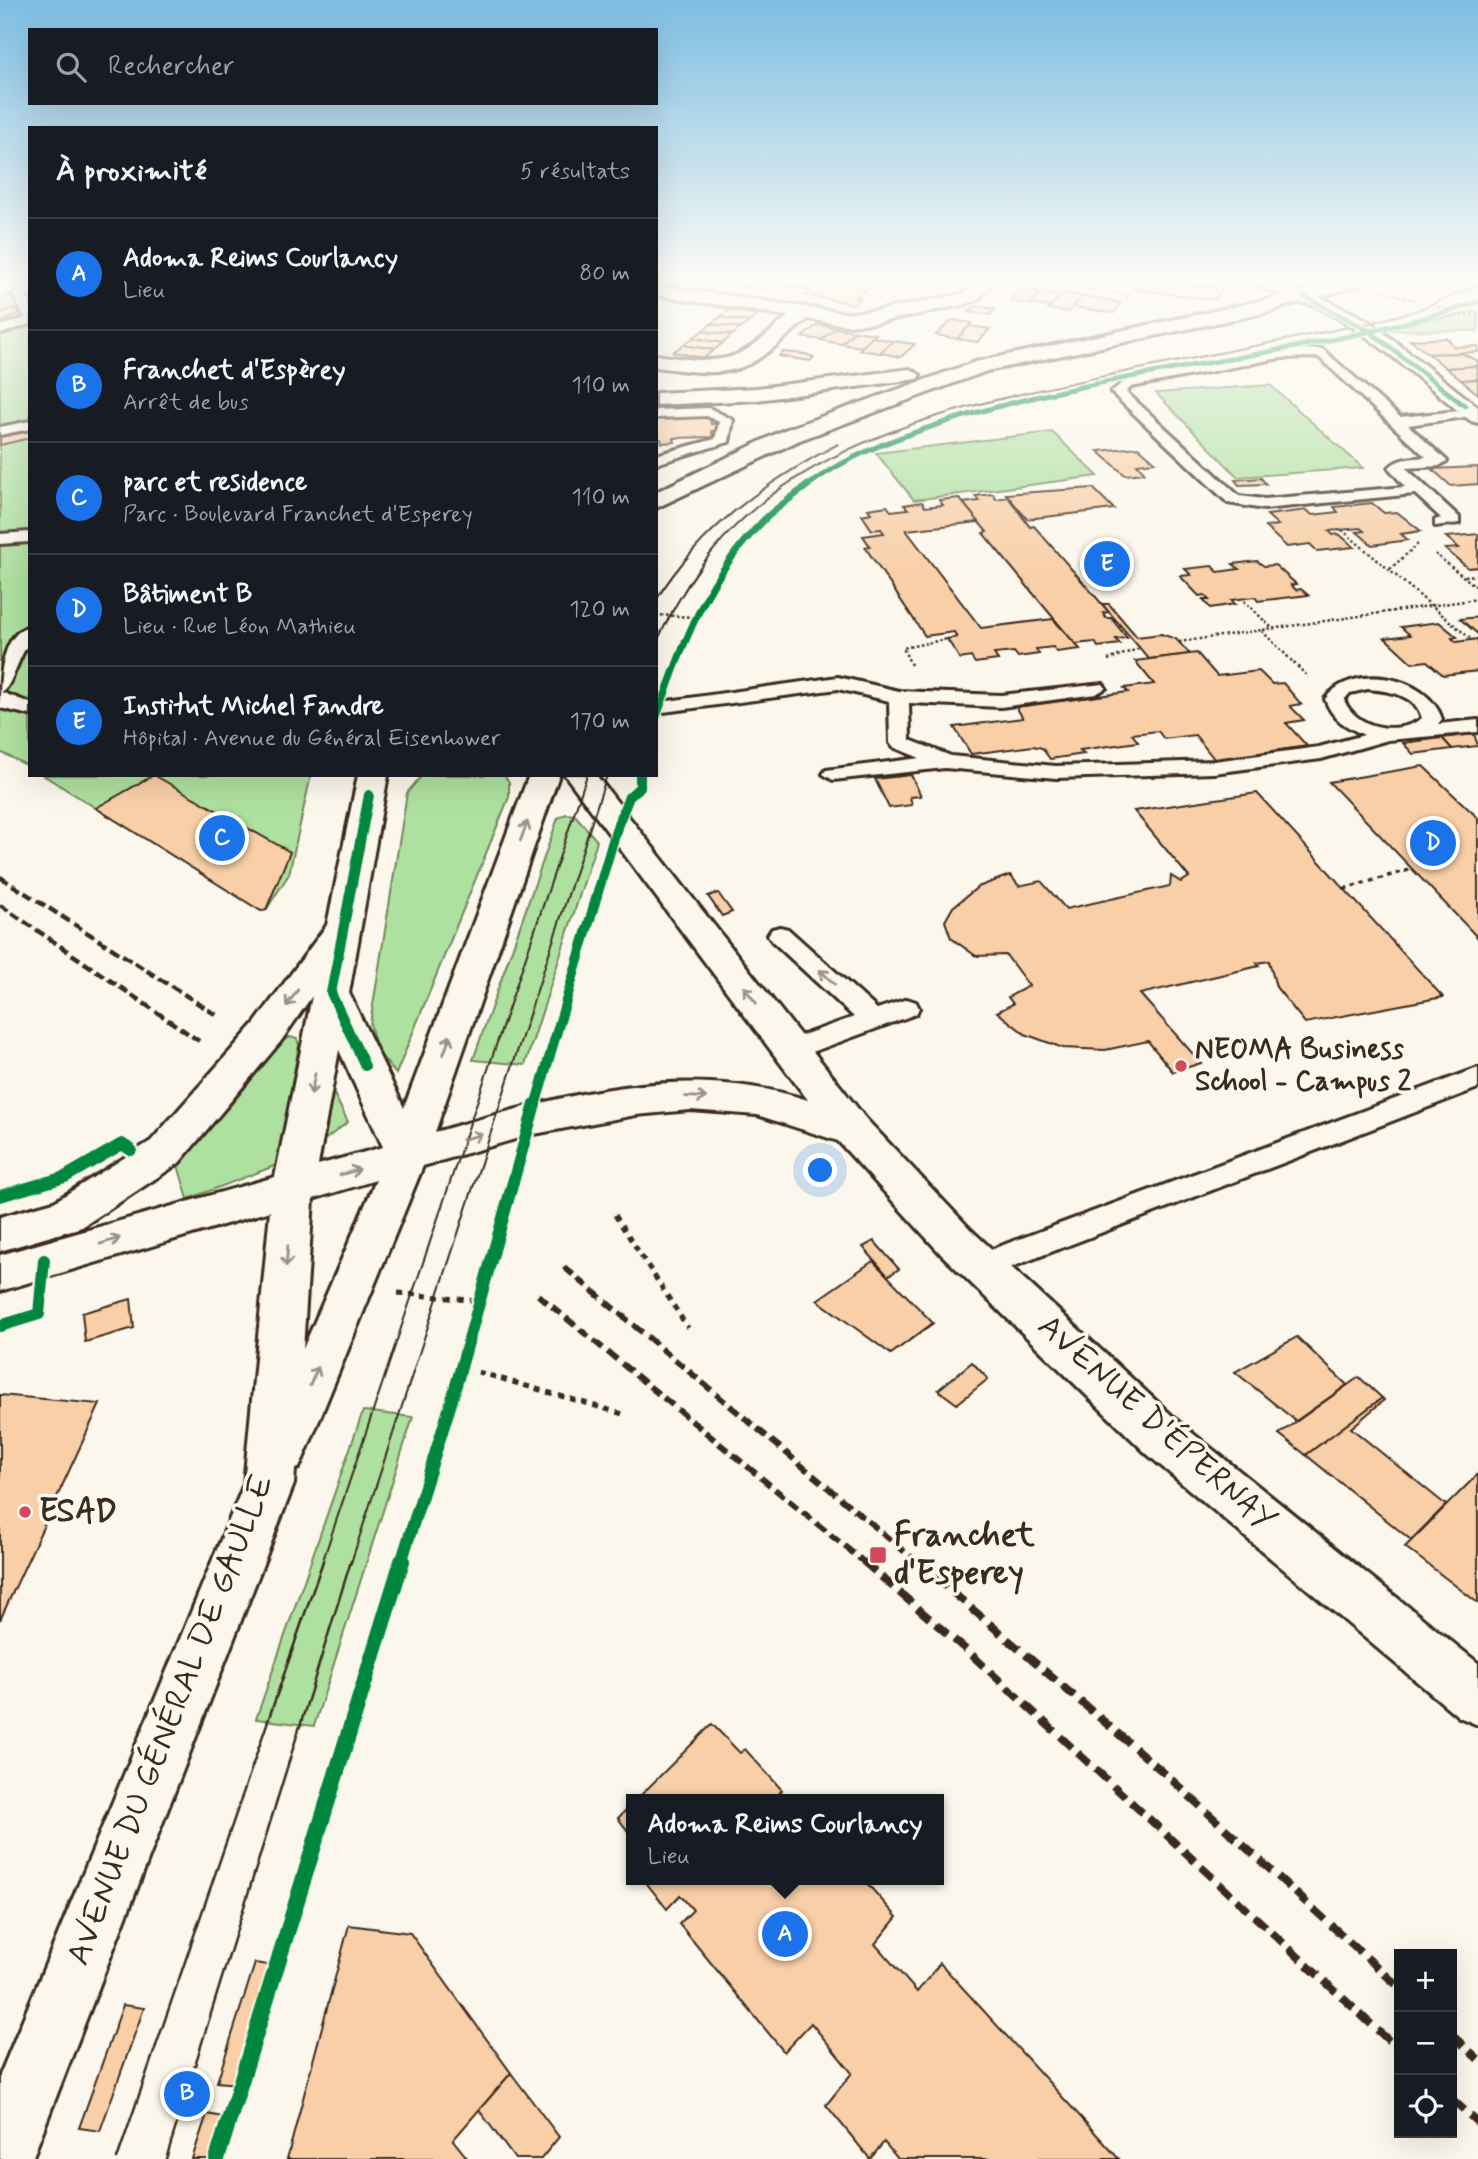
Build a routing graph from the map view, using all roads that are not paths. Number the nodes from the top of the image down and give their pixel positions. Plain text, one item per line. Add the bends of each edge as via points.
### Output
1 (855, 382) edge
2 (939, 382) edge
3 (1138, 382) edge
4 (1354, 382) edge
5 (1436, 382) edge
6 (658, 400) edge
7 (1473, 410) edge
8 (658, 414) edge
9 (1398, 422) junction
10 (28, 425) edge
11 (0, 431) edge
12 (658, 459) edge
13 (1415, 486) junction
14 (658, 500) edge
15 (1441, 523) dead end
16 (28, 537) edge
17 (0, 539) edge
18 (28, 633) edge
19 (0, 687) edge
20 (1096, 688) dead end
21 (899, 696) junction
22 (0, 698) edge
23 (661, 708) dead end
24 (28, 709) edge
25 (1478, 726) edge
26 (1413, 733) junction
27 (1388, 734) junction
28 (948, 762) junction
29 (833, 774) dead end
30 (373, 777) edge
31 (543, 777) edge
32 (582, 777) edge
33 (345, 921) junction
34 (780, 935) dead end
35 (331, 993) junction
36 (906, 1008) dead end
37 (873, 1020) junction
38 (792, 1049) junction
39 (1478, 1079) edge
40 (852, 1130) junction
41 (407, 1155) junction
42 (293, 1188) junction
43 (0, 1234) edge
44 (981, 1266) junction
45 (0, 1273) edge
46 (269, 1484) junction
47 (1478, 1698) edge
48 (0, 2155) edge

1 - 6 street
2 - 14 street via 792,435
3 - 13 lane via 1118,392 1234,500 1264,504 1410,491
4 - 9 lane
5 - 7 street
7 - 9 lane
8 - 12 lane via 709,412 726,420 720,442
9 - 13 lane via 1439,461 1397,468
10 - 11 lane
13 - 15 lane via 1453,520
16 - 17 lane
18 - 19 lane via 11,652
20 - 21 lane via 1001,701
21 - 23 lane via 838,683
21 - 28 lane via 900,743
22 - 24 lane
25 - 26 lane
26 - 27 lane
26 - 27 lane via 1432,719 1425,703 1414,695 1368,683 1336,694 1333,702 1344,718
27 - 28 lane via 1321,753 1214,767 1056,772
28 - 29 lane
30 - 33 street, AVENUE DU GÉNÉRAL DE GAULLE
41 -> 31 street
38 -> 32 street, AVENUE D'ÉPERNAY
33 - 35 street, AVENUE DU GÉNÉRAL DE GAULLE
33 -> 43 street via 268,1032 165,1152 67,1215
37 -> 34 lane
35 - 41 street
35 -> 42 street, AVENUE DU GÉNÉRAL DE GAULLE
36 - 37 lane
37 - 38 lane
38 - 40 street, AVENUE D'ÉPERNAY
39 - 44 lane
41 -> 40 street via 529,1121 676,1096 744,1098
40 - 44 street, AVENUE D'ÉPERNAY
42 -> 41 street
46 -> 41 street
45 -> 42 street
42 -> 46 street, AVENUE DU GÉNÉRAL DE GAULLE
44 - 47 street, AVENUE D'ÉPERNAY via 1164,1439
46 - 48 street, AVENUE DU GÉNÉRAL DE GAULLE

